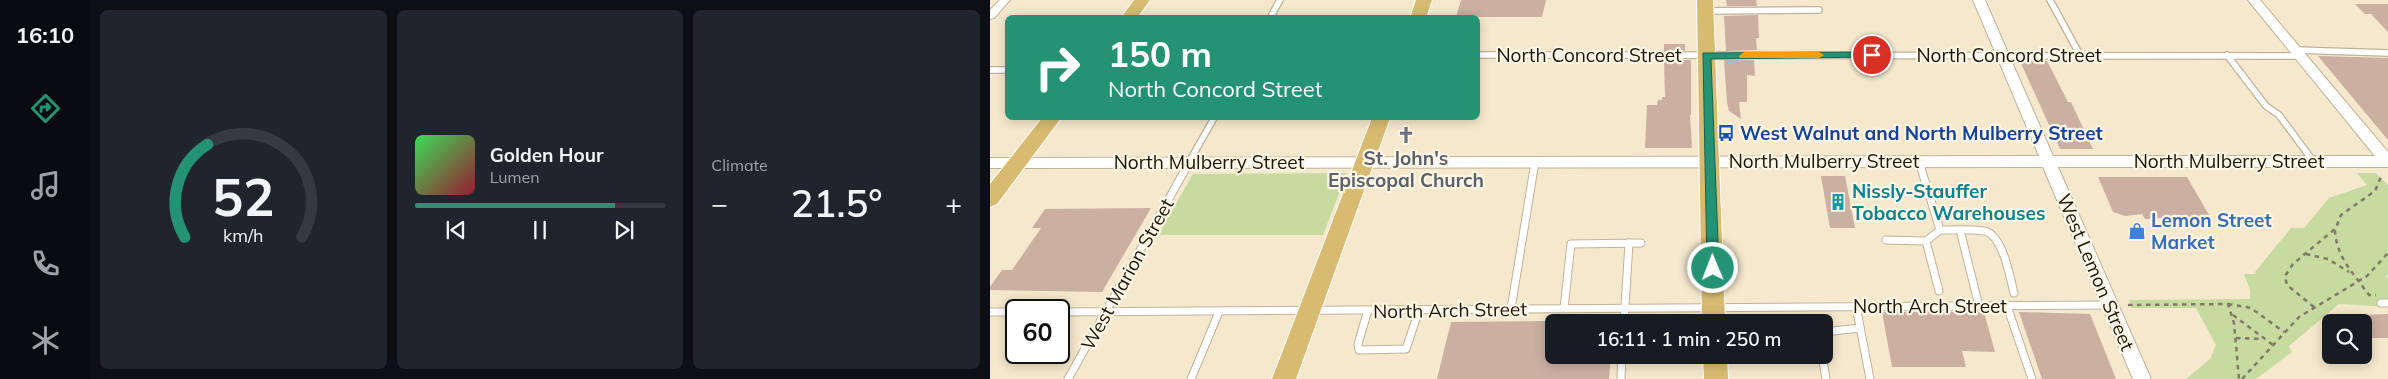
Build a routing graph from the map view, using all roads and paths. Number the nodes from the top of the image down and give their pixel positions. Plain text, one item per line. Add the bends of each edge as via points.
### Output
1 (1005, 0) edge
2 (1142, 0) edge
3 (1280, 0) edge
4 (1424, 0) edge
5 (1979, 0) edge
6 (2050, 0) edge
7 (2254, 0) edge
8 (1705, 6) edge
9 (1819, 10) dead end
10 (1131, 15) edge
11 (1272, 15) edge
12 (1419, 15) edge
13 (990, 16) edge
14 (2298, 53) junction
15 (2388, 53) edge
16 (1480, 55) edge
17 (2002, 55) junction
18 (2080, 55) junction
19 (2228, 55) junction
20 (1706, 56) junction
21 (990, 70) edge
22 (1005, 70) edge
23 (1050, 120) edge
24 (1213, 120) edge
25 (1380, 120) edge
26 (1919, 161) junction
27 (2048, 161) junction
28 (2313, 161) junction
29 (1189, 162) junction
30 (1364, 162) junction
31 (1535, 162) junction
32 (1710, 162) junction
33 (990, 163) edge
34 (1018, 163) junction
35 (2386, 164) edge
36 (990, 199) edge
37 (2336, 228) junction
38 (1940, 230) junction
39 (1960, 230) junction
40 (1886, 240) dead end
41 (1926, 241) junction
42 (1630, 243) junction
43 (1641, 243) dead end
44 (2388, 253) edge
45 (2306, 254) junction
46 (2352, 274) junction
47 (2361, 282) junction
48 (1939, 291) dead end
49 (2014, 293) dead end
50 (2385, 303) edge
51 (2228, 304) junction
52 (2110, 305) junction
53 (2128, 305) dead end
54 (1856, 306) junction
55 (1979, 306) junction
56 (2007, 306) junction
57 (2314, 307) junction
58 (1564, 308) junction
59 (1625, 308) junction
60 (1511, 309) junction
61 (1368, 310) junction
62 (1419, 310) junction
63 (1310, 311) junction
64 (990, 312) edge
65 (1005, 312) edge
66 (1070, 312) edge
67 (1106, 312) junction
68 (1220, 312) junction
69 (1625, 314) edge
70 (1701, 314) edge
71 (1714, 314) edge
72 (1730, 314) edge
73 (2232, 314) junction
74 (1860, 328) junction
75 (1833, 331) edge
76 (2284, 332) junction
77 (2236, 338) junction
78 (2265, 339) junction
79 (2273, 345) junction
80 (1622, 364) edge
81 (1715, 364) edge
82 (1824, 364) edge
83 (1068, 379) edge
84 (1191, 379) edge
85 (1284, 379) edge
86 (1621, 379) edge
87 (1716, 379) edge
88 (1826, 379) edge
89 (1870, 379) edge
90 (2032, 379) edge
91 (2142, 379) edge
92 (2240, 379) edge

1 - 13 street
2 - 10 main road
3 - 11 lane
4 - 12 main road
5 - 17 street, West Lemon Street
6 - 18 lane
7 - 14 street
8 - 9 lane
8 - 20 main road
14 - 15 lane, North Concord Street
14 - 19 lane, North Concord Street
14 - 35 street
16 - 20 lane, North Concord Street
17 - 18 lane, North Concord Street
17 - 20 lane, North Concord Street
17 - 27 street, West Lemon Street
18 - 19 lane, North Concord Street
19 - 28 lane
20 - 32 main road
21 - 22 lane
23 - 34 main road
24 - 29 lane, West Marion Street
25 - 30 main road
26 - 27 street, North Mulberry Street
26 - 32 street, North Mulberry Street
26 - 38 lane
27 - 28 street, North Mulberry Street
27 - 52 street, West Lemon Street
28 - 35 street, North Mulberry Street
29 - 30 street, North Mulberry Street
29 - 34 street, North Mulberry Street
29 - 67 lane, West Marion Street
30 - 31 street, North Mulberry Street
30 - 63 main road
31 - 32 street, North Mulberry Street
31 - 60 lane
32 - 71 main road
33 - 34 street, North Mulberry Street
34 - 36 main road
35 - 37 path via 2375,191 2341,215
37 - 45 path
37 - 46 path via 2337,242
38 - 39 lane
38 - 41 lane
39 - 49 lane via 1991,234 2002,250
39 - 55 lane
40 - 41 lane
41 - 48 lane
42 - 43 lane
42 - 58 lane via 1571,244
42 - 59 lane
44 - 47 path via 2373,273
45 - 46 path via 2334,262
45 - 57 path via 2293,264 2285,280
46 - 47 path
47 - 50 path via 2369,295 2376,295
47 - 57 path
51 - 53 path
51 - 73 path
51 - 76 path via 2251,308
52 - 56 lane, North Arch Street
52 - 91 street, West Lemon Street
54 - 55 lane, North Arch Street
54 - 72 lane, North Arch Street
54 - 74 lane
55 - 56 lane, North Arch Street
56 - 90 lane
57 - 76 path
58 - 59 lane, North Arch Street
58 - 60 lane, North Arch Street
59 - 69 lane
59 - 70 lane, North Arch Street
60 - 62 lane, North Arch Street
61 - 62 lane, North Arch Street
61 - 62 lane via 1359,350 1406,350
61 - 63 lane, North Arch Street
63 - 68 lane, North Arch Street
63 - 85 main road
64 - 65 lane
66 - 67 lane, North Arch Street
67 - 68 lane, North Arch Street
67 - 83 lane, West Marion Street
68 - 84 lane
73 - 77 path
73 - 78 path
74 - 75 lane
74 - 89 lane
76 - 79 path
77 - 78 path
77 - 92 path via 2235,358
78 - 79 path
79 - 92 path
80 - 86 lane
81 - 87 main road
82 - 88 lane

